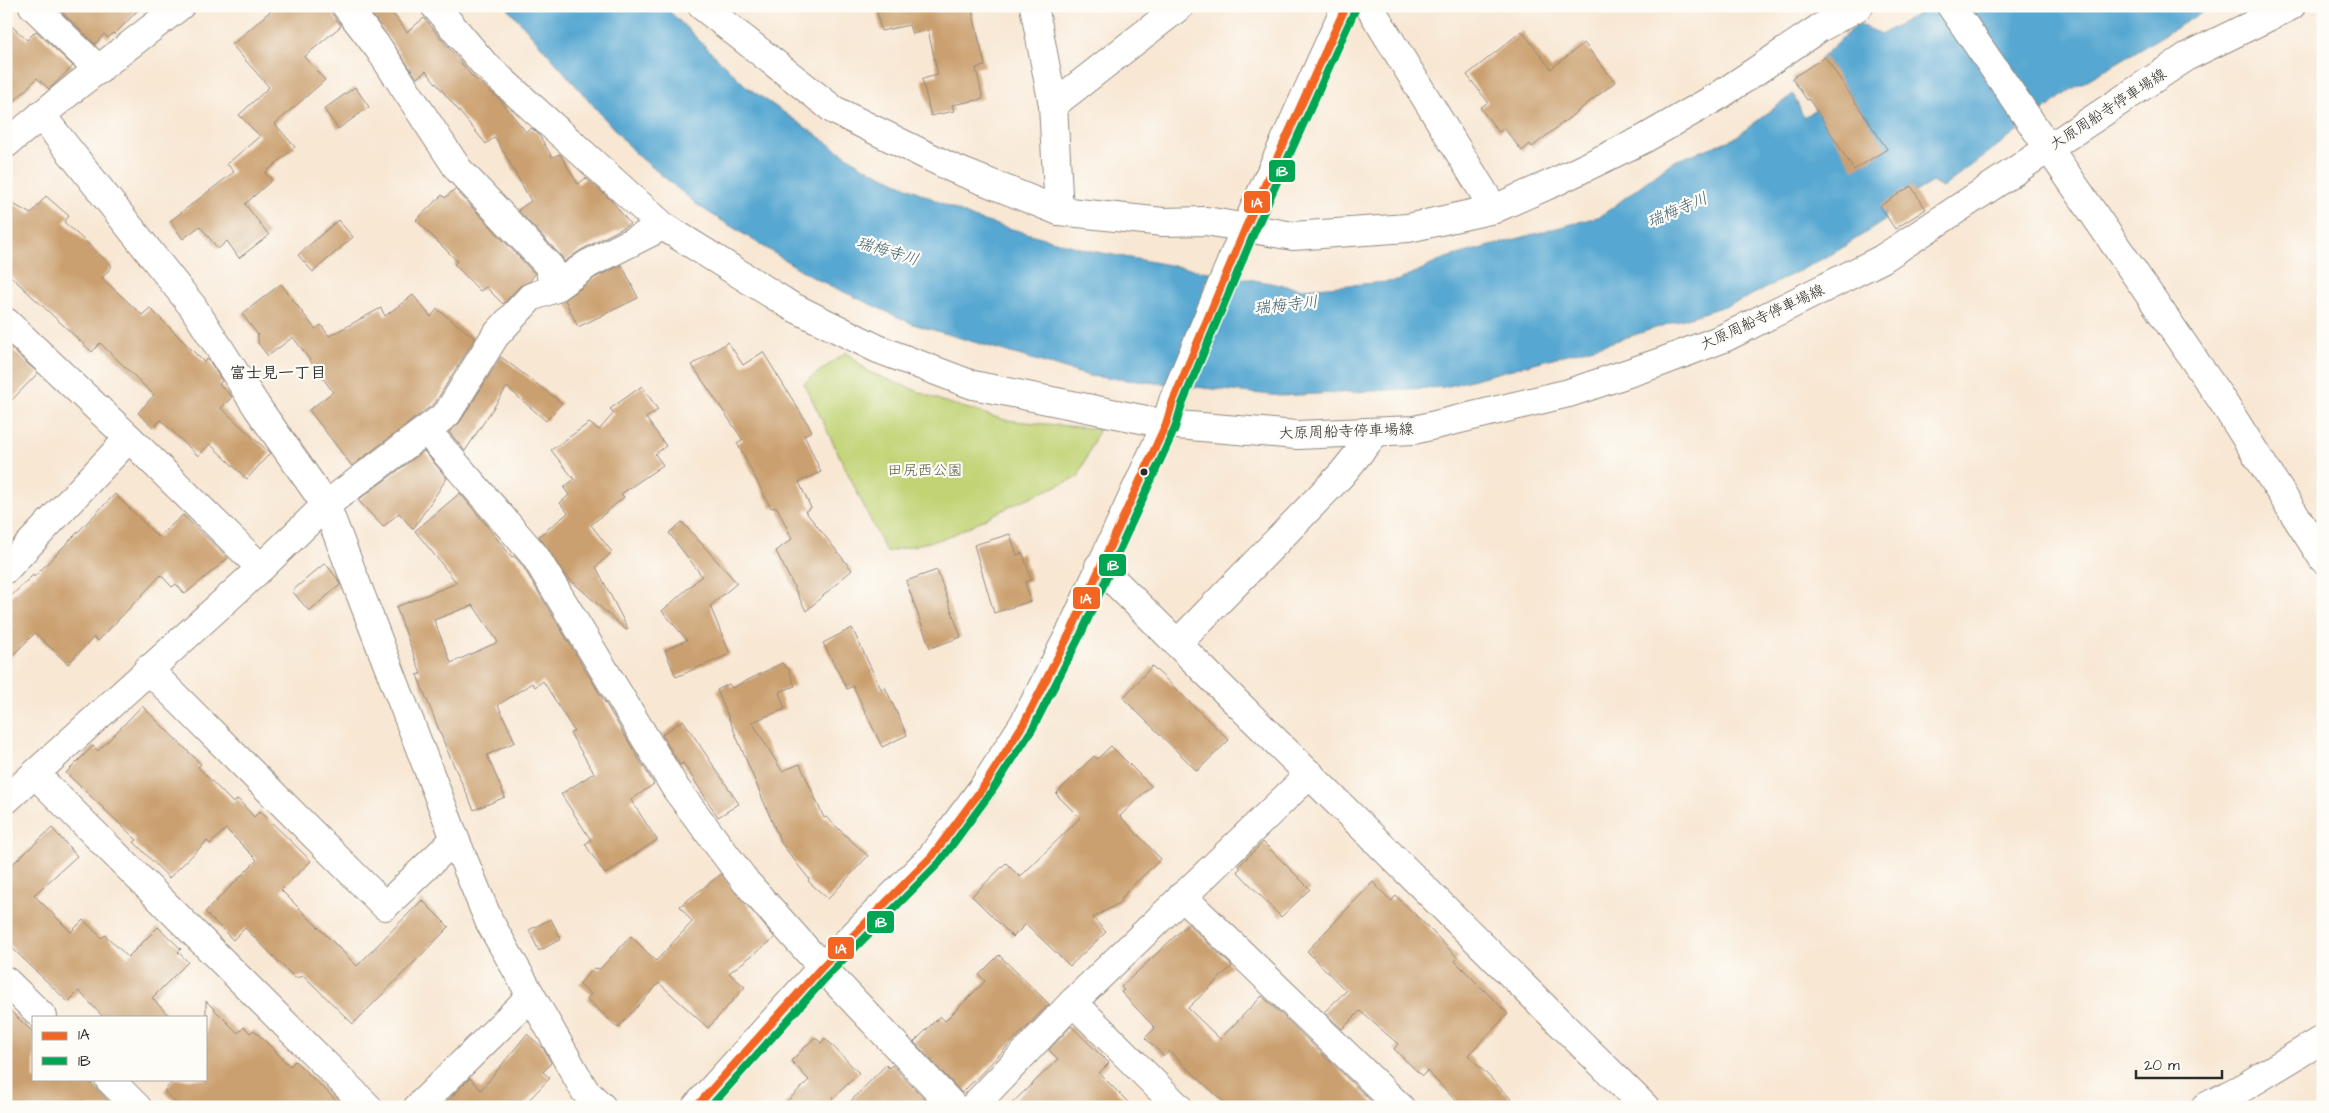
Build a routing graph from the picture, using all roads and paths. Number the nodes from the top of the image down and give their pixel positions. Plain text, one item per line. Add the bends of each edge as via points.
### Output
1 (33, 6) edge
2 (180, 6) edge
3 (346, 6) edge
4 (435, 6) edge
5 (702, 6) edge
6 (1034, 6) edge
7 (1180, 6) edge
8 (1346, 6) edge
9 (1369, 6) edge
10 (1859, 6) edge
11 (1951, 6) edge
12 (2290, 6) edge
13 (99, 70) junction
14 (1053, 105) junction
15 (41, 115) junction
16 (6, 144) edge
17 (2048, 148) junction
18 (1494, 208) junction
19 (1059, 211) junction
20 (663, 226) junction
21 (1245, 229) junction
22 (553, 289) junction
23 (6, 322) edge
24 (1170, 413) junction
25 (426, 430) junction
26 (1376, 432) junction
27 (129, 438) junction
28 (326, 505) junction
29 (11, 553) edge
30 (2323, 559) edge
31 (1099, 566) junction
32 (262, 568) junction
33 (1178, 644) junction
34 (148, 669) junction
35 (35, 774) junction
36 (1310, 774) junction
37 (6, 800) edge
38 (455, 839) junction
39 (1182, 896) junction
40 (822, 968) junction
41 (6, 981) edge
42 (530, 997) junction
43 (1073, 1002) junction
44 (43, 1016) edge
45 (2323, 1039) edge
46 (110, 1080) edge
47 (137, 1107) edge
48 (368, 1107) edge
49 (418, 1107) edge
50 (602, 1107) edge
51 (696, 1107) edge
52 (954, 1107) edge
53 (973, 1107) edge
54 (1178, 1107) edge
55 (1400, 1107) edge
56 (1646, 1107) edge
57 (2205, 1107) edge

1 - 13 street
2 - 13 street
3 - 22 street via 458,169 550,267
4 - 20 street, 大原周船寺停車場線 via 484,64
5 - 19 street via 834,110 952,168
6 - 14 street
7 - 14 street
8 - 21 street
9 - 18 street
10 - 18 street via 1818,29 1720,95 1644,139
11 - 17 street
12 - 17 street, 大原周船寺停車場線 via 2188,56
13 - 15 street
14 - 19 street
15 - 16 street
15 - 28 street via 193,307 256,407
17 - 26 street, 大原周船寺停車場線 via 1882,259 1724,338 1569,393 1414,430
17 - 30 street via 2221,399
18 - 21 street via 1408,228 1293,236
19 - 21 street via 1163,222 1206,221
20 - 22 street via 588,264
20 - 24 street, 大原周船寺停車場線 via 791,306 878,349 973,385
21 - 24 street
22 - 25 street via 530,297 495,336 447,414
23 - 27 street
24 - 26 street, 大原周船寺停車場線 via 1297,435
24 - 31 street
25 - 28 street
25 - 40 street via 535,556 676,789 746,882
26 - 33 street via 1341,475
27 - 29 street
27 - 32 street
28 - 32 street
28 - 38 street
31 - 33 street
31 - 40 street via 1072,629 1024,723 984,786 932,856
32 - 34 street
33 - 36 street
34 - 35 street
34 - 38 street via 385,906
35 - 37 street
35 - 48 street
36 - 39 street
36 - 56 street
38 - 42 street via 489,922
39 - 43 street
39 - 55 street
40 - 51 street
40 - 52 street
41 - 44 street
42 - 49 street
42 - 50 street via 585,1091
43 - 53 street
43 - 54 street
45 - 57 street
46 - 47 street

